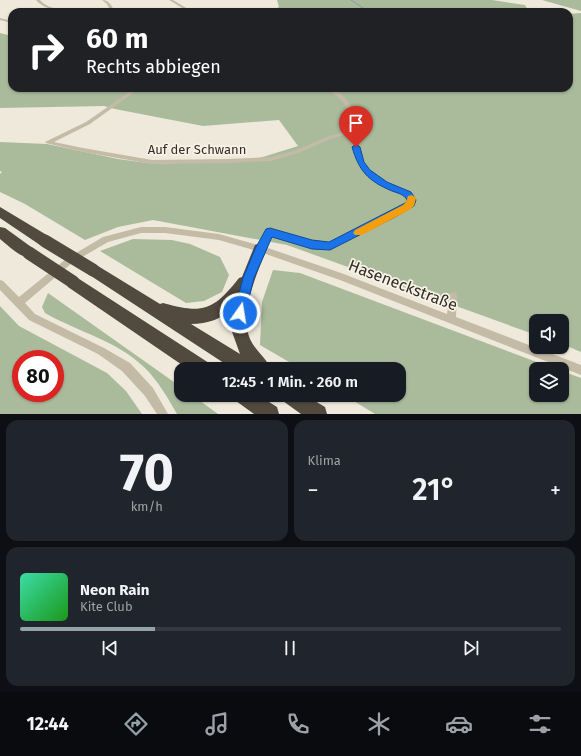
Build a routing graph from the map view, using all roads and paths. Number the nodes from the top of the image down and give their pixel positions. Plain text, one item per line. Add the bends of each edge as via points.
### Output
1 (38, 0) edge
2 (104, 0) edge
3 (171, 0) edge
4 (51, 8) edge
5 (110, 8) edge
6 (184, 8) edge
7 (132, 92) edge
8 (333, 92) edge
9 (351, 132) junction
10 (0, 212) edge
11 (0, 232) edge
12 (260, 249) junction
13 (248, 278) junction
14 (0, 284) edge
15 (453, 296) dead end
16 (18, 303) junction
17 (146, 304) junction
18 (451, 319) junction
19 (193, 362) edge
20 (237, 362) edge
21 (256, 362) edge
22 (581, 370) edge
23 (250, 402) edge
24 (252, 402) edge
25 (300, 402) edge
26 (163, 414) edge
27 (264, 414) edge
28 (270, 414) edge
29 (318, 414) edge

1 - 4 street via 41,5
2 - 5 street
3 - 6 street
7 - 9 street, Auf der Schwann via 88,123 48,142 152,162 228,161 271,159
8 - 9 street via 351,112
9 - 12 street via 360,162 367,172 384,184 408,194 412,200 410,204 330,246 312,244 270,232
10 - 17 highway, bridge
11 - 19 highway, bridge
12 - 13 highway
12 - 16 street, Haseneckstraße via 219,237 165,230 141,230 106,239 87,249
12 - 18 street, Haseneckstraße
13 - 17 highway via 234,298 223,308 209,315 189,317
13 - 21 highway via 239,328 248,352
14 - 16 street
15 - 18 street
16 - 26 street via 43,324 116,359 149,392
17 - 20 highway
18 - 22 street, Haseneckstraße
23 - 27 highway
24 - 28 highway
25 - 29 highway

